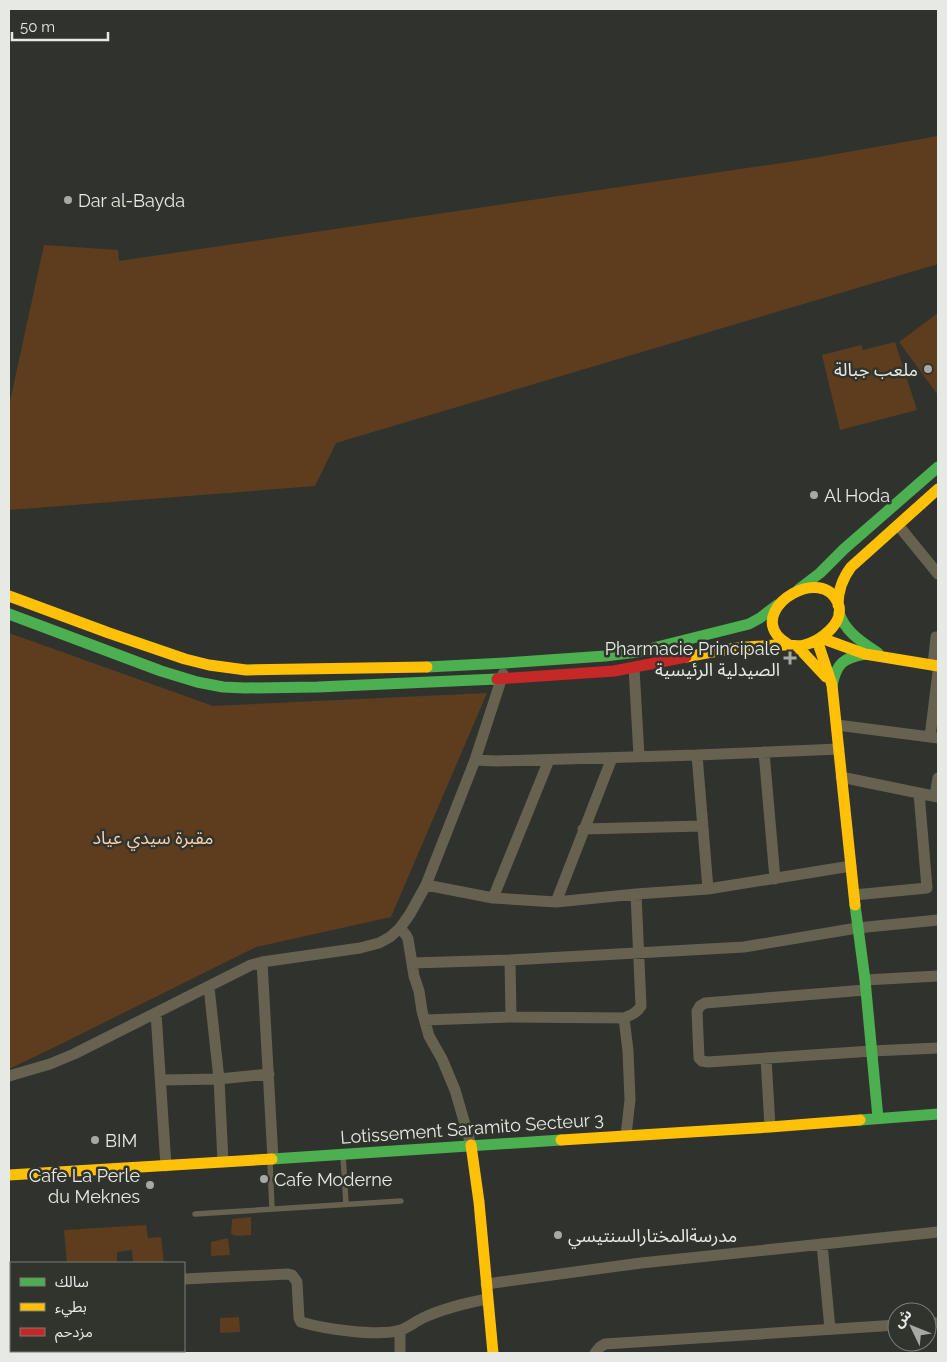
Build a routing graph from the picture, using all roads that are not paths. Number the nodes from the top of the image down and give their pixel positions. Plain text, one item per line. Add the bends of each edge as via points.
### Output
1 (938, 467) edge
2 (938, 489) edge
3 (898, 525) junction
4 (937, 571) edge
5 (795, 592) junction
6 (9, 596) edge
7 (778, 605) junction
8 (839, 609) junction
9 (9, 614) edge
10 (108, 633) junction
11 (938, 637) edge
12 (819, 639) junction
13 (793, 645) junction
14 (102, 650) junction
15 (865, 654) junction
16 (886, 658) junction
17 (505, 663) junction
18 (347, 668) junction
19 (634, 668) junction
20 (936, 668) edge
21 (502, 680) junction
22 (832, 685) junction
23 (347, 686) junction
24 (837, 725) junction
25 (934, 737) edge
26 (839, 749) junction
27 (764, 752) junction
28 (697, 755) junction
29 (639, 756) junction
30 (612, 758) junction
31 (475, 760) junction
32 (549, 760) junction
33 (841, 776) junction
34 (938, 778) edge
35 (918, 792) junction
36 (937, 796) edge
37 (702, 826) junction
38 (584, 829) junction
39 (851, 866) junction
40 (775, 879) junction
41 (426, 885) junction
42 (708, 889) junction
43 (636, 894) junction
44 (854, 895) junction
45 (493, 898) junction
46 (556, 902) junction
47 (938, 920) edge
48 (400, 928) junction
49 (857, 928) junction
50 (639, 953) junction
51 (510, 960) junction
52 (262, 962) junction
53 (412, 963) junction
54 (938, 976) edge
55 (865, 985) junction
56 (209, 986) junction
57 (156, 1013) junction
58 (511, 1017) junction
59 (624, 1018) junction
60 (424, 1020) junction
61 (938, 1048) edge
62 (872, 1051) junction
63 (766, 1058) junction
64 (269, 1074) junction
65 (9, 1076) edge
66 (220, 1079) junction
67 (161, 1080) junction
68 (938, 1114) edge
69 (878, 1118) junction
70 (770, 1128) junction
71 (626, 1135) junction
72 (471, 1145) junction
73 (343, 1155) junction
74 (272, 1159) junction
75 (224, 1162) junction
76 (166, 1166) junction
77 (9, 1175) edge
78 (401, 1201) dead end
79 (346, 1204) junction
80 (272, 1209) junction
81 (195, 1214) dead end
82 (938, 1232) edge
83 (822, 1244) junction
84 (185, 1279) edge
85 (486, 1284) junction
86 (488, 1299) junction
87 (887, 1326) edge
88 (830, 1329) junction
89 (400, 1330) junction
90 (400, 1353) edge
91 (493, 1353) edge
92 (596, 1353) edge

1 - 5 main road
2 - 3 main road
3 - 4 street
3 - 8 main road via 846,574 838,594
5 - 7 main road
5 - 8 main road via 815,586 823,588 835,598
6 - 10 main road
7 - 13 main road via 772,620 773,627 782,641
7 - 17 main road via 749,624 637,652
8 - 12 main road via 834,628
8 - 16 main road via 841,622 854,636
9 - 14 main road
10 - 14 main road
10 - 18 main road via 209,665 246,670
11 - 20 street
12 - 13 main road via 805,645
12 - 15 main road
12 - 22 main road
13 - 19 main road via 734,648
13 - 22 main road
14 - 23 main road via 201,684 219,687
15 - 16 main road
15 - 22 main road via 853,656 842,663 834,673
16 - 20 main road
17 - 18 main road
17 - 21 street
18 - 23 main road
19 - 21 main road
19 - 29 street
20 - 25 street
21 - 23 main road
21 - 31 street
22 - 24 main road
24 - 25 street
24 - 26 main road
26 - 27 street
26 - 33 main road
27 - 28 street
27 - 40 street
28 - 29 street
28 - 37 street
29 - 30 street
30 - 32 street
30 - 38 street
31 - 32 street
31 - 41 street
32 - 45 street
33 - 35 street
33 - 39 main road
34 - 36 street
35 - 36 street
35 - 44 street via 927,888
37 - 38 street
37 - 42 street
38 - 46 street
39 - 40 street
39 - 44 main road
40 - 42 street
41 - 45 street
41 - 48 street
42 - 43 street
43 - 46 street
43 - 50 street
44 - 49 main road
45 - 46 street
47 - 49 street
48 - 52 street via 379,943 360,948
48 - 53 street via 408,939
49 - 50 street via 744,947
49 - 55 main road
50 - 51 street
50 - 59 street via 641,1006
51 - 53 street
51 - 58 street
52 - 56 street
52 - 64 street
53 - 60 street
54 - 55 street
55 - 62 main road
55 - 63 street via 700,1006 697,1011 698,1048 702,1061
56 - 57 street
56 - 66 street
57 - 65 street via 74,1054
57 - 67 street
58 - 59 street
58 - 60 street
59 - 71 street via 630,1100
60 - 72 street via 455,1090
61 - 62 street
62 - 63 street
62 - 69 main road
63 - 70 street
64 - 66 street
64 - 74 street
66 - 67 street
66 - 75 street
67 - 76 street
68 - 69 main road, Lotissement Saramito Secteur 3
69 - 70 main road, Lotissement Saramito Secteur 3
70 - 71 main road, Lotissement Saramito Secteur 3
71 - 72 main road, Lotissement Saramito Secteur 3
72 - 73 main road, Lotissement Saramito Secteur 3
72 - 85 main road
73 - 74 main road, Lotissement Saramito Secteur 3
73 - 79 lane
74 - 75 main road, Lotissement Saramito Secteur 3
74 - 80 lane
75 - 76 main road, Lotissement Saramito Secteur 3
76 - 77 main road, Lotissement Saramito Secteur 3
78 - 79 lane
79 - 80 lane
80 - 81 lane
82 - 83 street
83 - 85 street
83 - 88 street
84 - 89 street via 288,1274 297,1282 301,1322 338,1330 379,1333
85 - 86 main road
86 - 89 street via 424,1318
86 - 91 main road
87 - 88 street
88 - 92 street via 605,1344
89 - 90 street

